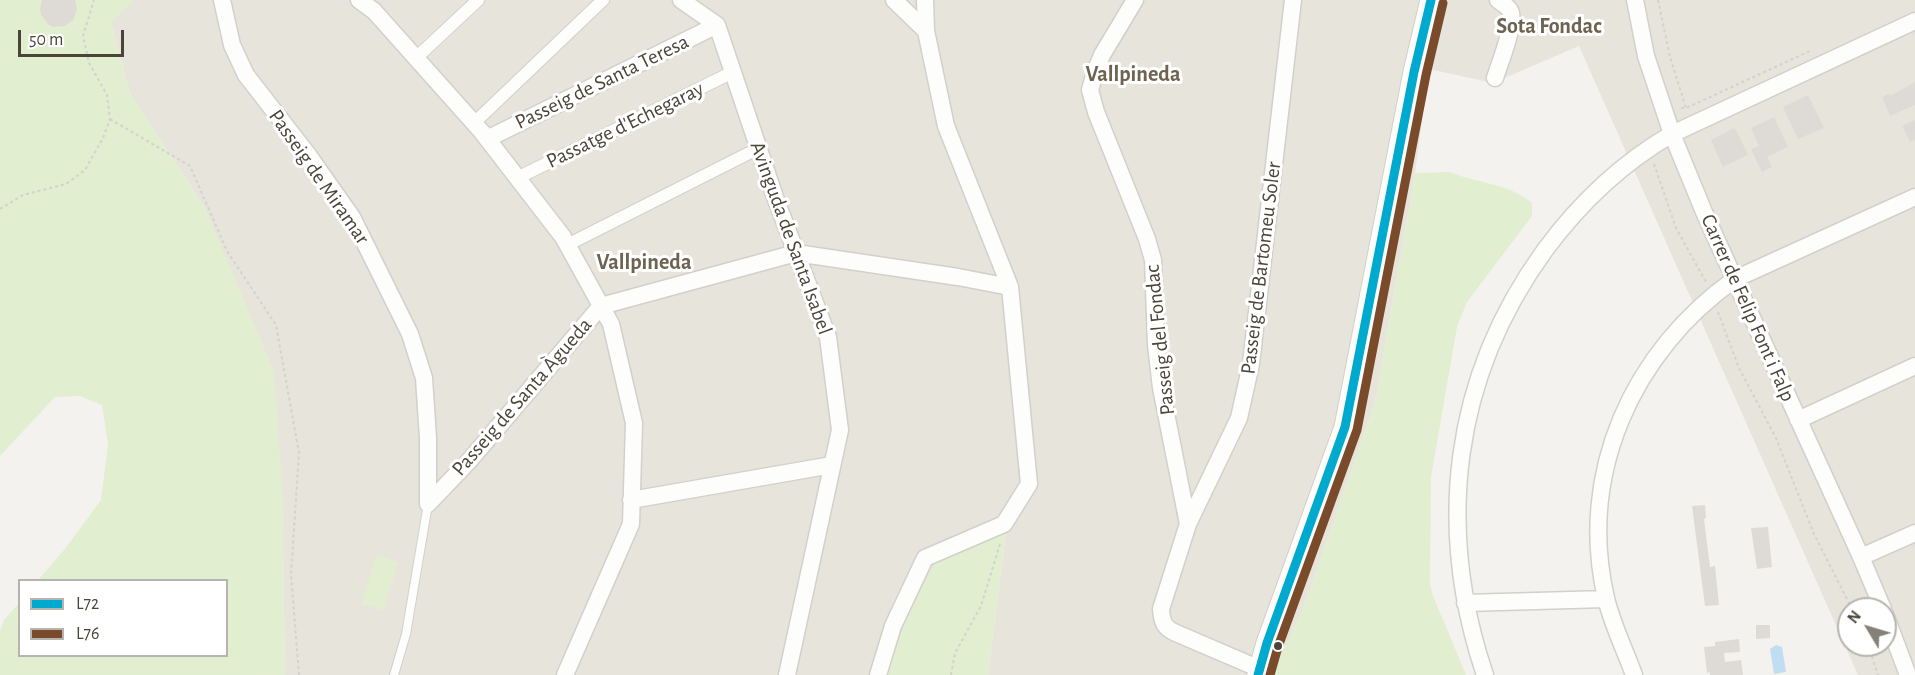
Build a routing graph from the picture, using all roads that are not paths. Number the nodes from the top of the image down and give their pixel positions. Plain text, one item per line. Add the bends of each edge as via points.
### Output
1 (222, 0) edge
2 (359, 0) edge
3 (478, 0) edge
4 (603, 0) edge
5 (681, 0) edge
6 (894, 0) edge
7 (925, 0) edge
8 (1135, 0) edge
9 (1293, 0) edge
10 (1431, 0) edge
11 (1635, 0) edge
12 (1501, 1) edge
13 (1915, 21) edge
14 (717, 25) junction
15 (926, 31) junction
16 (416, 58) junction
17 (733, 72) junction
18 (1495, 78) dead end
19 (474, 123) junction
20 (1672, 134) junction
21 (487, 139) junction
22 (759, 148) junction
23 (517, 178) junction
24 (1915, 197) edge
25 (567, 245) junction
26 (796, 253) junction
27 (1735, 279) junction
28 (1010, 287) junction
29 (601, 306) junction
30 (1915, 366) edge
31 (1798, 420) junction
32 (832, 465) junction
33 (631, 500) junction
34 (428, 504) junction
35 (1188, 524) junction
36 (1915, 533) edge
37 (1861, 557) junction
38 (1878, 597) edge
39 (1606, 599) junction
40 (1465, 603) junction
41 (1897, 646) edge
42 (1259, 672) edge
43 (394, 675) edge
44 (566, 675) edge
45 (787, 675) edge
46 (878, 675) edge
47 (1485, 675) edge
48 (1634, 675) edge
49 (1908, 675) edge

1 - 34 street, Passeig de Miramar via 232,45 246,75 352,217 410,334 424,378
2 - 16 street
3 - 16 street
4 - 19 street
5 - 14 street
6 - 15 street
7 - 15 street
8 - 35 street, Passeig del Fondac via 1102,55 1090,90 1153,260 1161,388
9 - 35 street, Passeig de Bartomeu Soler via 1251,364 1239,418
10 - 42 street via 1345,427
11 - 20 street, Carrer de Felip Font i Falp via 1647,56
12 - 18 street via 1511,13 1510,28
13 - 20 street
14 - 17 street, Avinguda de Santa Isabel
14 - 21 street, Passeig de Santa Teresa
15 - 28 street via 946,126
16 - 19 street
17 - 22 street, Avinguda de Santa Isabel
17 - 23 street, Passatge d'Echegaray
19 - 21 street
20 - 27 street, Carrer de Felip Font i Falp
20 - 40 street via 1650,147 1595,193 1556,235 1532,268 1498,329 1474,395 1461,455 1457,521
21 - 23 street
22 - 25 street
22 - 26 street, Avinguda de Santa Isabel
23 - 25 street
24 - 27 street
25 - 29 street
26 - 28 street, Passeig de Santa Àgueda
26 - 29 street, Passeig de Santa Àgueda
26 - 32 street, Avinguda de Santa Isabel via 828,337 840,430
27 - 31 street, Carrer de Felip Font i Falp
27 - 39 street via 1687,319 1649,366 1619,423 1600,499 1600,559
28 - 46 street via 1029,484 1004,524 925,558 893,626
29 - 33 street via 611,324 634,423
29 - 34 street, Passeig de Santa Àgueda
30 - 31 street
31 - 37 street, Carrer de Felip Font i Falp
32 - 33 street
32 - 45 street, Avinguda de Santa Isabel
33 - 44 street via 631,524
34 - 43 lane, Passeig de Miramar via 406,634
35 - 42 street, Passeig del Fondac via 1161,609 1162,620 1167,629
36 - 37 street
37 - 38 street, Carrer de Felip Font i Falp
39 - 40 street
39 - 48 street
40 - 47 street
41 - 49 street

